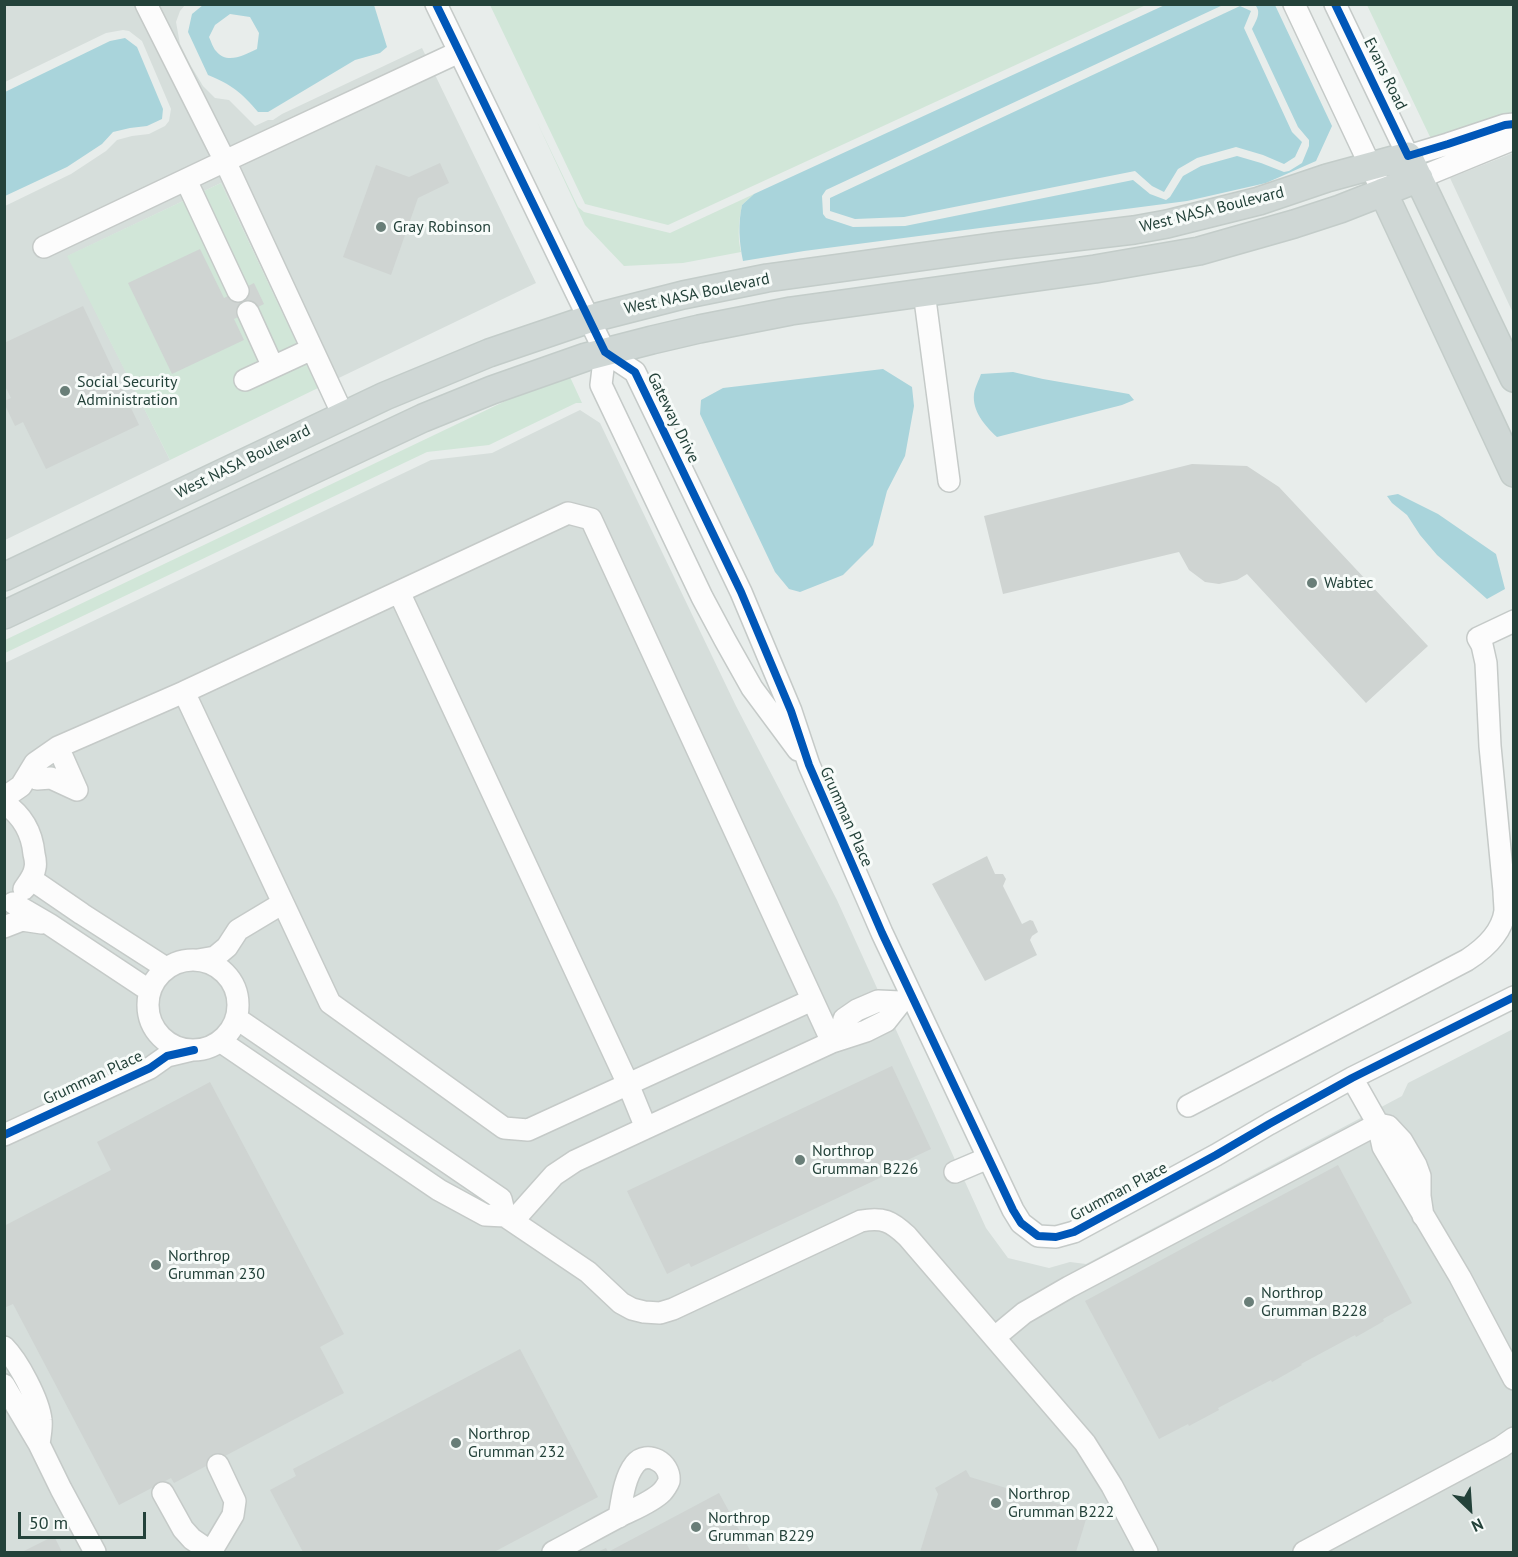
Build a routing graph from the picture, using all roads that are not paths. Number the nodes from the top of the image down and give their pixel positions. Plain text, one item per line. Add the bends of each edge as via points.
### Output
1 (146, 4) edge
2 (436, 4) edge
3 (1294, 4) edge
4 (1335, 4) edge
5 (459, 52) junction
6 (1514, 124) edge
7 (1514, 139) edge
8 (225, 161) junction
9 (1370, 166) junction
10 (1414, 167) junction
11 (186, 180) junction
12 (1383, 192) junction
13 (44, 248) dead end
14 (238, 291) dead end
15 (924, 292) junction
16 (248, 312) dead end
17 (589, 319) junction
18 (312, 349) junction
19 (605, 352) junction
20 (273, 367) junction
21 (1514, 378) edge
22 (245, 380) dead end
23 (343, 415) junction
24 (1514, 473) edge
25 (949, 481) dead end
26 (4, 577) edge
27 (399, 592) junction
28 (4, 615) edge
29 (1514, 621) edge
30 (184, 693) junction
31 (64, 747) junction
32 (809, 765) junction
33 (37, 778) junction
34 (4, 795) edge
35 (4, 803) edge
36 (28, 829) junction
37 (31, 879) junction
38 (283, 903) junction
39 (9, 906) edge
40 (253, 921) junction
41 (48, 924) junction
42 (4, 927) edge
43 (198, 960) junction
44 (166, 968) junction
45 (232, 982) junction
46 (150, 991) junction
47 (1514, 997) edge
48 (906, 999) junction
49 (812, 1000) junction
50 (150, 1018) junction
51 (236, 1018) junction
52 (836, 1040) junction
53 (220, 1041) junction
54 (194, 1050) junction
55 (135, 1074) junction
56 (1352, 1078) junction
57 (628, 1084) junction
58 (1188, 1106) dead end
59 (1378, 1124) junction
60 (646, 1128) junction
61 (4, 1135) edge
62 (988, 1158) junction
63 (955, 1172) dead end
64 (509, 1219) junction
65 (995, 1337) junction
66 (4, 1347) edge
67 (1514, 1379) edge
68 (4, 1385) edge
69 (1514, 1438) edge
70 (39, 1444) junction
71 (218, 1465) dead end
72 (163, 1493) dead end
73 (619, 1516) dead end
74 (95, 1552) edge
75 (211, 1552) edge
76 (553, 1552) edge
77 (1147, 1552) edge
78 (1304, 1552) edge

1 - 8 street
2 - 5 street
3 - 9 street
4 - 10 street, Evans Road
5 - 8 street
5 - 17 street
6 - 10 street via 1448,144
7 - 10 street
8 - 11 street
8 - 18 street
9 - 10 main road, West NASA Boulevard
9 - 12 street
9 - 17 main road, West NASA Boulevard via 1259,201 1167,224 777,277
10 - 12 main road, West NASA Boulevard
10 - 21 main road
11 - 13 street
11 - 14 street
12 - 15 main road, West NASA Boulevard via 1294,224 1199,251
12 - 24 main road
15 - 19 main road, West NASA Boulevard via 745,319
15 - 25 street
16 - 20 street
17 - 19 street
17 - 23 main road, West NASA Boulevard via 455,366
18 - 20 street
18 - 23 street
19 - 28 main road, West NASA Boulevard via 423,418
19 - 32 street, Gateway Drive via 635,372 675,452 741,592 791,711
19 - 32 street via 601,385 702,597 752,688
20 - 22 street
23 - 26 main road, West NASA Boulevard
27 - 30 street
27 - 49 street via 568,513 591,519
27 - 57 street
29 - 58 street via 1478,638 1486,663 1505,911 1492,939 1467,960
30 - 31 street
30 - 38 street
31 - 33 street
31 - 33 street via 77,790 51,778
31 - 34 street via 35,763 21,786
32 - 48 street, Grumman Place
33 - 36 street via 26,795
35 - 36 street
36 - 37 street via 35,868
37 - 39 street
37 - 44 street
38 - 40 street
38 - 57 street via 330,1004 504,1128 528,1130
39 - 41 street
40 - 43 street via 238,930 215,957
40 - 45 street via 234,951 230,965
41 - 42 street via 22,920
41 - 46 street
43 - 44 street
43 - 45 street via 212,963
44 - 46 street
45 - 51 street via 238,1000
46 - 50 street
47 - 56 street, Grumman Place
48 - 52 street via 886,1022
48 - 62 street, Grumman Place
49 - 52 street
49 - 57 street
50 - 54 street via 167,1041
50 - 55 street, Grumman Place via 154,1050
51 - 53 street
51 - 64 street via 501,1199
52 - 60 street
53 - 54 street
53 - 64 street via 439,1190 485,1215
54 - 55 street, Grumman Place via 167,1056
55 - 61 street, Grumman Place
56 - 59 street
56 - 62 street, Grumman Place via 1064,1236 1038,1236 1021,1223
57 - 60 street
59 - 65 street via 1070,1287 1024,1313
59 - 67 street via 1388,1126 1402,1141 1416,1165 1424,1216
60 - 64 street via 575,1161 554,1175
62 - 63 street
64 - 65 street via 588,1272 621,1303 644,1312 673,1309 861,1221 885,1220 907,1236
65 - 77 street via 1085,1443
66 - 70 street via 14,1358 38,1405 42,1421
68 - 70 street
69 - 78 street
70 - 74 street
71 - 75 street via 235,1502 233,1515
72 - 75 street via 183,1529
73 - 76 street

